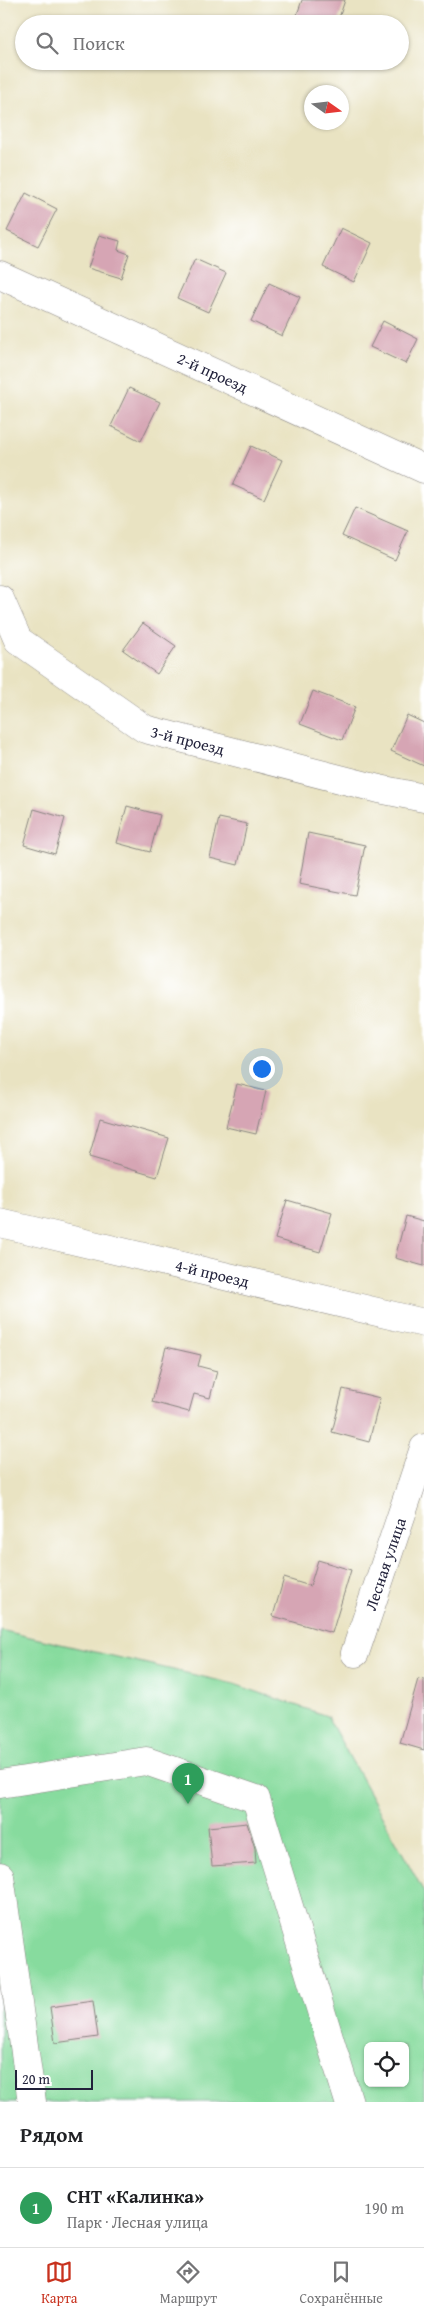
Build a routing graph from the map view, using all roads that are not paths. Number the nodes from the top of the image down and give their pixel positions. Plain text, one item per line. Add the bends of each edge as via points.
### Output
1 (0, 276) edge
2 (424, 469) edge
3 (0, 599) edge
4 (424, 798) edge
5 (0, 1223) edge
6 (424, 1323) edge
7 (424, 1448) edge
8 (355, 1652) dead end
9 (0, 1784) edge
10 (0, 1876) edge
11 (32, 2102) edge
12 (348, 2102) edge

1 - 2 street, 2-й проезд
3 - 4 street, 3-й проезд via 18,640 145,729
5 - 6 street, 4-й проезд
7 - 8 street, Лесная улица
9 - 12 street via 146,1760 256,1799
10 - 11 street

